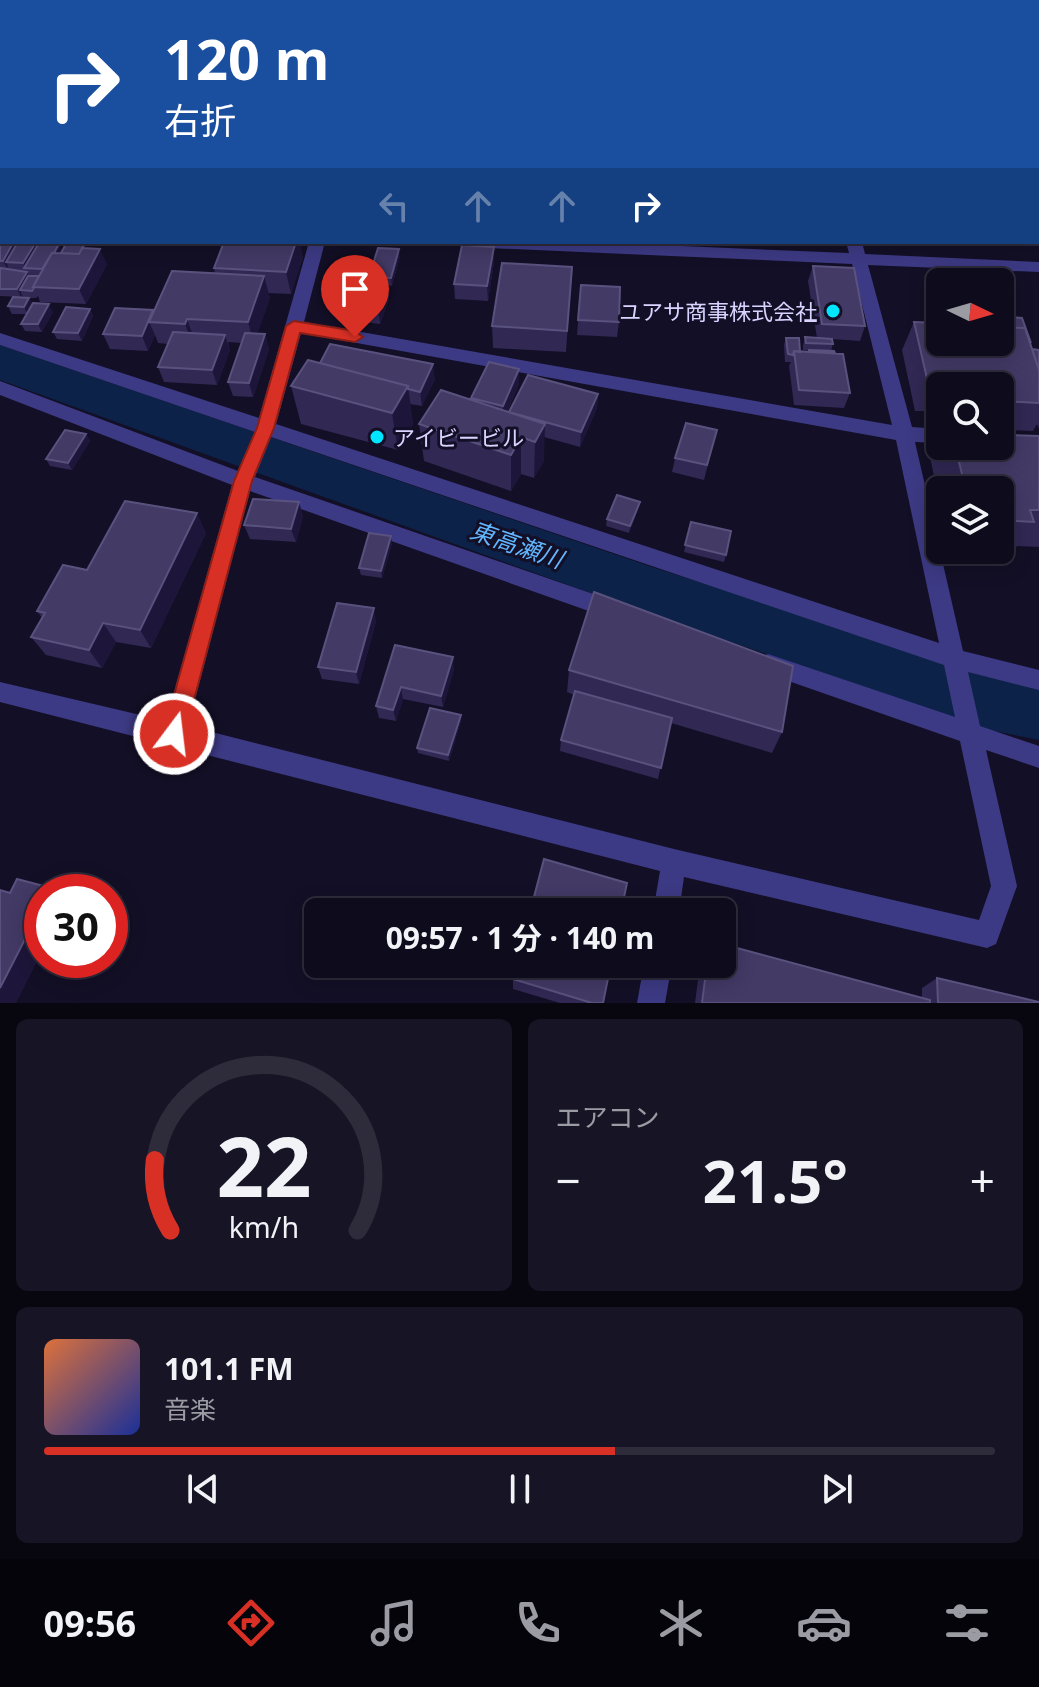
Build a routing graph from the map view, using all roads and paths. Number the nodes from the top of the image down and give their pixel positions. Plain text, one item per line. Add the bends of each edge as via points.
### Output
1 (316, 244) edge
2 (564, 244) edge
3 (856, 250) edge
4 (1039, 267) edge
5 (294, 326) junction
6 (0, 339) edge
7 (0, 388) edge
8 (263, 431) junction
9 (904, 434) junction
10 (926, 435) edge
11 (244, 477) junction
12 (644, 621) edge
13 (748, 657) edge
14 (954, 663) junction
15 (1039, 680) edge
16 (0, 692) edge
17 (969, 730) junction
18 (174, 734) junction
19 (1039, 757) edge
20 (674, 862) junction
21 (668, 898) edge
22 (655, 978) edge
23 (651, 1003) edge

1 - 5 street
2 - 3 street
3 - 4 street
3 - 9 street
5 - 8 street
5 - 9 street
6 - 8 street
7 - 11 street
8 - 11 street
8 - 14 street
9 - 10 street
9 - 14 street
11 - 12 street
11 - 18 street
13 - 17 street
14 - 15 street
14 - 17 street
16 - 18 street
17 - 19 street
17 - 20 street via 1004,886 987,935
18 - 20 street
20 - 21 street
22 - 23 street

